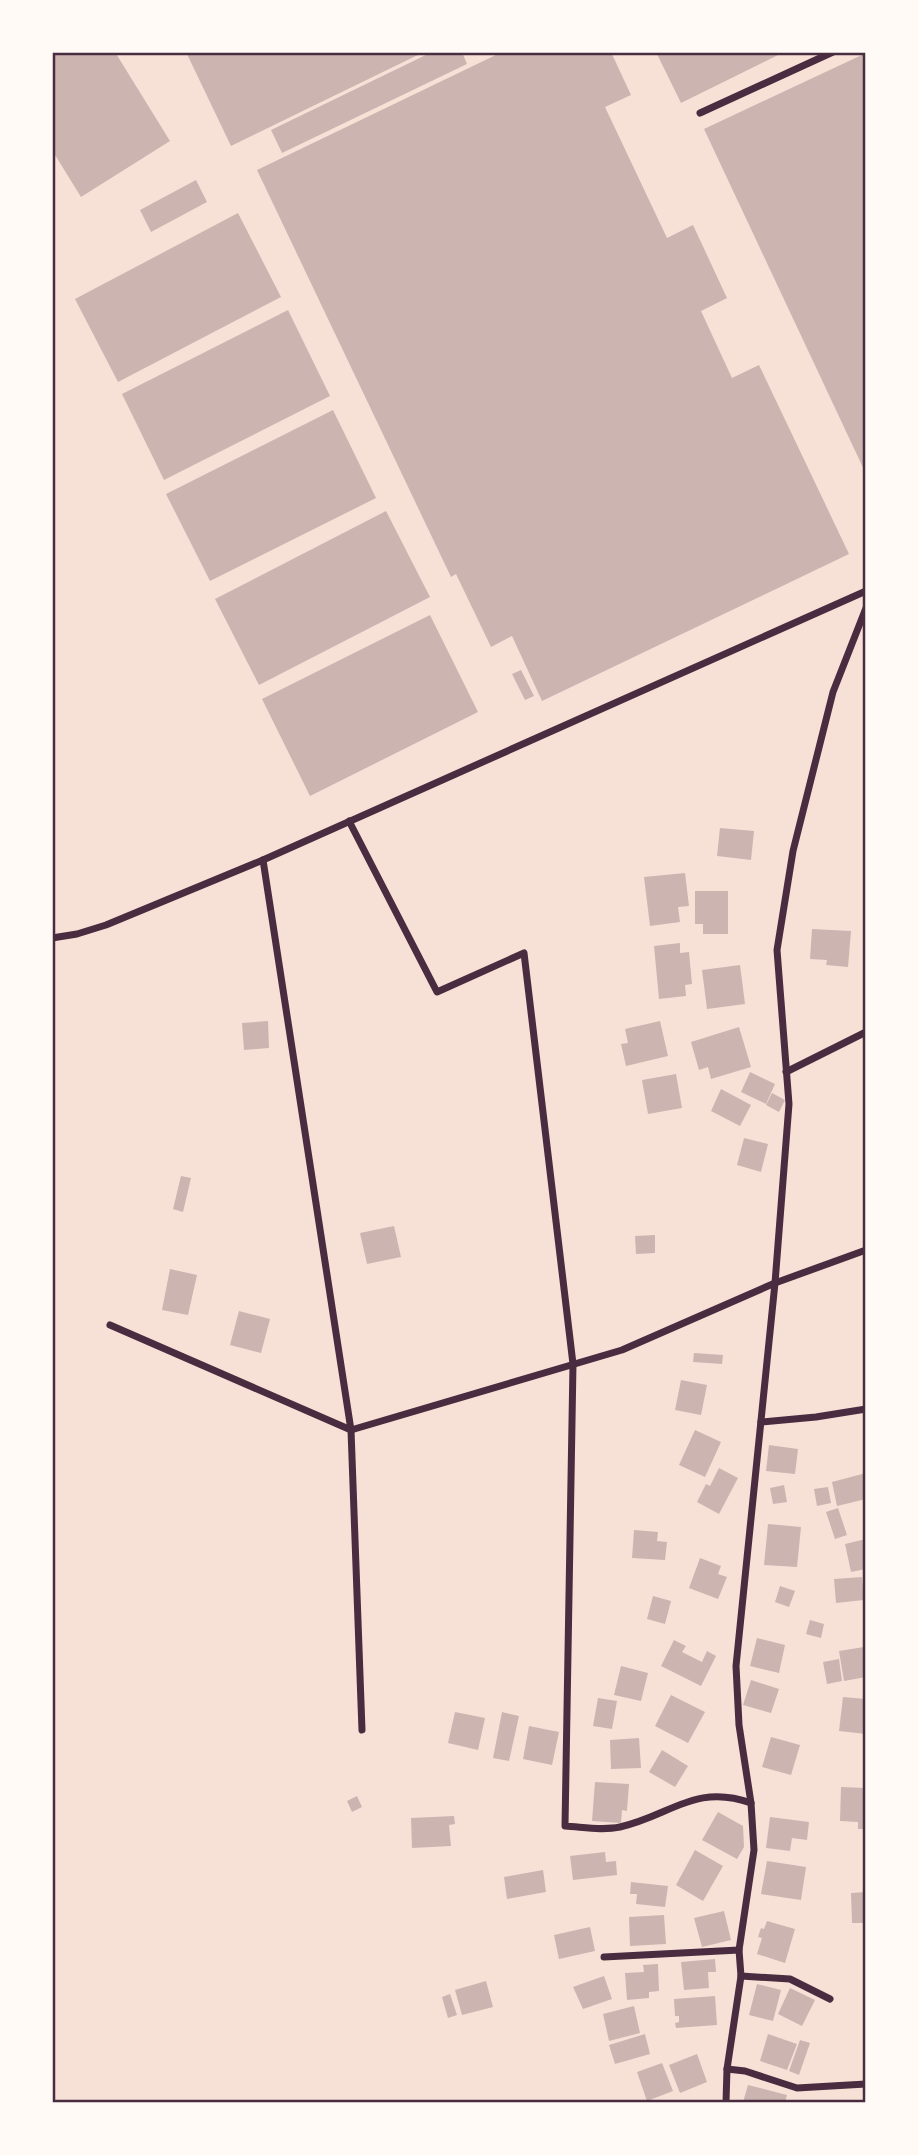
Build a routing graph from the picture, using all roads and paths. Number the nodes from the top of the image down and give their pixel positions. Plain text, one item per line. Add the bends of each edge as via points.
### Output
1 (833, 52) edge
2 (700, 113) dead end
3 (866, 591) edge
4 (866, 608) edge
5 (349, 821) junction
6 (263, 860) junction
7 (52, 938) edge
8 (866, 1032) edge
9 (786, 1072) junction
10 (866, 1250) edge
11 (775, 1283) junction
12 (110, 1325) dead end
13 (573, 1364) junction
14 (866, 1409) edge
15 (761, 1422) junction
16 (351, 1430) junction
17 (362, 1730) dead end
18 (751, 1803) junction
19 (739, 1950) junction
20 (604, 1957) dead end
21 (741, 1976) junction
22 (830, 1999) dead end
23 (727, 2069) junction
24 (866, 2084) edge
25 (726, 2102) edge

1 - 2 street
3 - 5 street
4 - 9 street via 833,692 793,851 777,950
5 - 6 street
5 - 13 street via 437,992 524,953
6 - 7 street via 106,925
6 - 16 street
8 - 9 street
9 - 11 street via 789,1104
10 - 11 street
11 - 13 street via 622,1350
11 - 15 street
12 - 16 street
13 - 16 street
13 - 18 street via 565,1826 621,1826 703,1797
14 - 15 street
15 - 18 street via 736,1666
16 - 17 street
18 - 19 street via 754,1850
19 - 20 street
19 - 21 street
21 - 22 street via 790,1979
21 - 23 street
23 - 24 street via 797,2088
23 - 25 street

